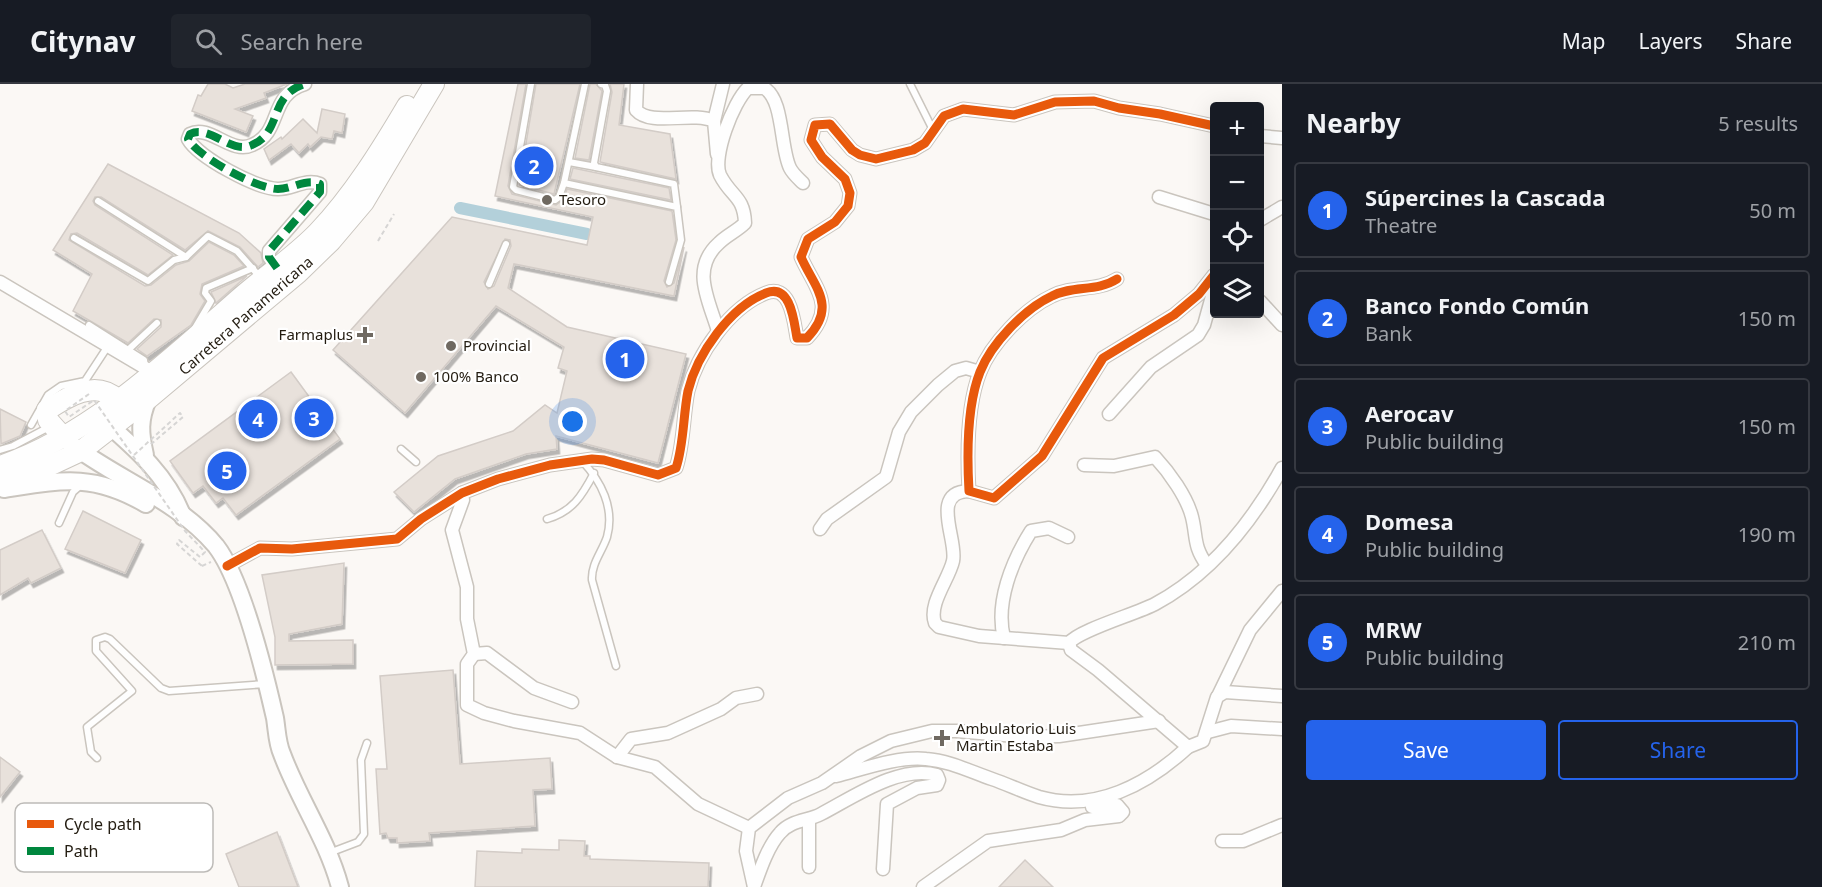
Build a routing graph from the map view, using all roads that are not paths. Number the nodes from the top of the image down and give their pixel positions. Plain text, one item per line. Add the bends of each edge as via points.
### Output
1 (305, 84) edge
2 (419, 84) edge
3 (434, 84) edge
4 (531, 84) edge
5 (585, 84) edge
6 (601, 84) edge
7 (637, 84) edge
8 (723, 84) edge
9 (910, 84) edge
10 (714, 121) junction
11 (1210, 125) edge
12 (934, 132) junction
13 (1264, 136) edge
14 (1282, 138) edge
15 (718, 155) junction
16 (569, 162) junction
17 (596, 167) junction
18 (564, 183) junction
19 (803, 183) dead end
20 (1159, 197) dead end
21 (98, 201) dead end
22 (677, 207) junction
23 (1282, 207) edge
24 (1210, 212) edge
25 (1264, 217) edge
26 (74, 238) dead end
27 (506, 244) dead end
28 (186, 256) junction
29 (264, 272) junction
30 (1117, 279) dead end
31 (1210, 281) edge
32 (0, 282) edge
33 (669, 282) dead end
34 (489, 284) dead end
35 (1210, 303) edge
36 (1264, 305) edge
37 (157, 323) dead end
38 (88, 325) dead end
39 (1282, 325) edge
40 (718, 331) junction
41 (190, 340) junction
42 (108, 346) junction
43 (128, 350) junction
44 (148, 370) junction
45 (980, 372) junction
46 (117, 399) junction
47 (148, 399) junction
48 (97, 414) junction
49 (1110, 414) dead end
50 (31, 425) dead end
51 (112, 428) junction
52 (67, 443) junction
53 (401, 449) dead end
54 (0, 450) edge
55 (145, 455) junction
56 (581, 461) junction
57 (416, 462) dead end
58 (1084, 465) dead end
59 (0, 466) edge
60 (1282, 468) edge
61 (594, 473) junction
62 (91, 481) junction
63 (54, 482) junction
64 (0, 484) edge
65 (0, 490) edge
66 (969, 491) junction
67 (462, 493) junction
68 (140, 495) junction
69 (0, 496) edge
70 (183, 517) junction
71 (547, 519) dead end
72 (59, 523) dead end
73 (820, 529) dead end
74 (1068, 537) dead end
75 (1207, 565) junction
76 (227, 566) junction
77 (1282, 591) edge
78 (1004, 638) junction
79 (1069, 643) junction
80 (474, 654) junction
81 (616, 666) dead end
82 (267, 684) junction
83 (757, 694) dead end
84 (1282, 696) edge
85 (1217, 697) junction
86 (572, 702) dead end
87 (1159, 722) junction
88 (1282, 729) edge
89 (1208, 732) junction
90 (367, 743) dead end
91 (1188, 747) junction
92 (617, 757) junction
93 (97, 758) dead end
94 (829, 778) junction
95 (1059, 801) junction
96 (809, 819) junction
97 (1282, 825) edge
98 (748, 828) junction
99 (1222, 842) dead end
100 (328, 853) junction
101 (809, 867) dead end
102 (883, 869) dead end
103 (340, 887) edge
104 (754, 887) edge
105 (923, 887) edge

1 - 29 street via 283,96 271,128 254,145 239,147 202,132 190,134 188,139 218,163 255,183 276,189 314,181 320,184 320,192 269,251
2 - 29 main road, Carretera Panamericana via 346,200 316,234
3 - 47 main road, Carretera Panamericana via 364,202 331,241
4 - 18 lane via 513,187 555,200
5 - 16 lane
6 - 17 lane via 607,91
7 - 10 street via 636,110 640,115 702,116
8 - 10 street
9 - 12 lane
10 - 15 street
11 - 12 street via 1094,100 1055,102 1014,115 963,109 944,116
12 - 40 street via 913,150 876,159 852,150 830,124 815,125 812,140 822,157 845,179 850,193 848,206 835,222 808,239 801,257 818,284 821,318 807,338 797,338 790,303 783,294 771,291 753,298
13 - 14 street
15 - 19 street via 741,94 748,88 764,88 773,98 791,171
15 - 40 street via 719,172 744,206 745,223 720,241 703,266 703,287
16 - 17 lane
16 - 18 lane
17 - 22 lane via 674,184
18 - 22 lane
20 - 24 street
21 - 28 lane
22 - 33 lane via 681,240
23 - 25 street
26 - 28 lane via 148,281 174,260
27 - 34 lane
28 - 29 lane via 208,236 237,251
29 - 41 main road, Carretera Panamericana
29 - 41 lane via 206,288 211,302
30 - 45 street via 1104,287 1068,290 1026,311 1009,328
31 - 66 street via 1174,315 1102,358 1042,456 1011,484 994,498
32 - 42 street
35 - 49 street via 1198,335 1151,368
36 - 39 street
37 - 43 lane
38 - 43 lane
40 - 56 street via 689,389 676,468 658,475 604,460
41 - 44 main road, Carretera Panamericana
42 - 44 street
42 - 50 lane via 85,381 62,386 48,395
43 - 44 lane via 144,360
44 - 46 main road, Carretera Panamericana
45 - 66 street via 970,424
45 - 73 street via 966,368 955,371 910,412 899,432 886,477 827,519
46 - 48 main road, Carretera Panamericana
46 - 52 main road via 101,392 81,391 47,410 45,415
47 - 51 main road, Carretera Panamericana
47 - 55 street via 140,431
48 - 51 street
48 - 52 main road, Carretera Panamericana
51 - 52 main road, Carretera Panamericana
51 - 55 street
52 - 54 lane
52 - 59 main road, Carretera Panamericana
52 - 62 street
52 - 64 main road, Carretera Panamericana via 34,473
52 - 68 street
53 - 57 lane
55 - 68 street via 152,476
55 - 70 street via 176,497
56 - 61 lane
56 - 67 street via 550,465
58 - 75 street via 1132,464 1155,457 1192,515 1194,542
60 - 75 street via 1244,527
61 - 71 lane via 575,504
61 - 81 lane via 608,502 609,521 607,536 591,570 592,580
62 - 63 street
62 - 68 street
62 - 72 lane via 73,492
63 - 65 street
63 - 69 street
66 - 78 street via 961,491 952,498 946,510 955,546 933,619 939,627
67 - 76 street via 397,539 292,549 260,548
67 - 80 street via 452,530 467,587 467,619
68 - 70 street via 167,516
70 - 76 street via 216,546
74 - 78 street via 1049,528 1031,531 1002,603 1000,624
75 - 79 street via 1157,603 1089,629
76 - 82 street via 252,630
77 - 85 street via 1250,630
78 - 79 street
79 - 87 street via 1071,650
80 - 86 street via 488,653 534,688
80 - 92 street via 466,664 465,678 467,705 472,709 580,733
82 - 93 lane via 170,691 161,688 110,639 96,640 96,651 132,691 87,727 91,752
82 - 100 street via 280,750
83 - 92 street via 736,698 668,733 632,739
84 - 85 street via 1225,692
85 - 89 street
87 - 91 street
87 - 94 street via 1027,738 981,731 932,731 891,741
88 - 89 street via 1231,726
89 - 91 street via 1203,741
90 - 100 lane via 361,760 364,834 358,842
91 - 95 street via 1131,790 1083,801
92 - 98 street via 655,767 698,804
94 - 95 street via 924,758 957,765 1037,797
94 - 98 street via 788,798
95 - 105 street via 1081,808 1117,805 1123,812 1061,830 988,842
96 - 101 street
96 - 102 street via 859,791 909,775 936,775 937,785 917,788 887,804
96 - 104 street via 780,833
97 - 99 street via 1243,841
98 - 104 street via 746,851
100 - 103 street

